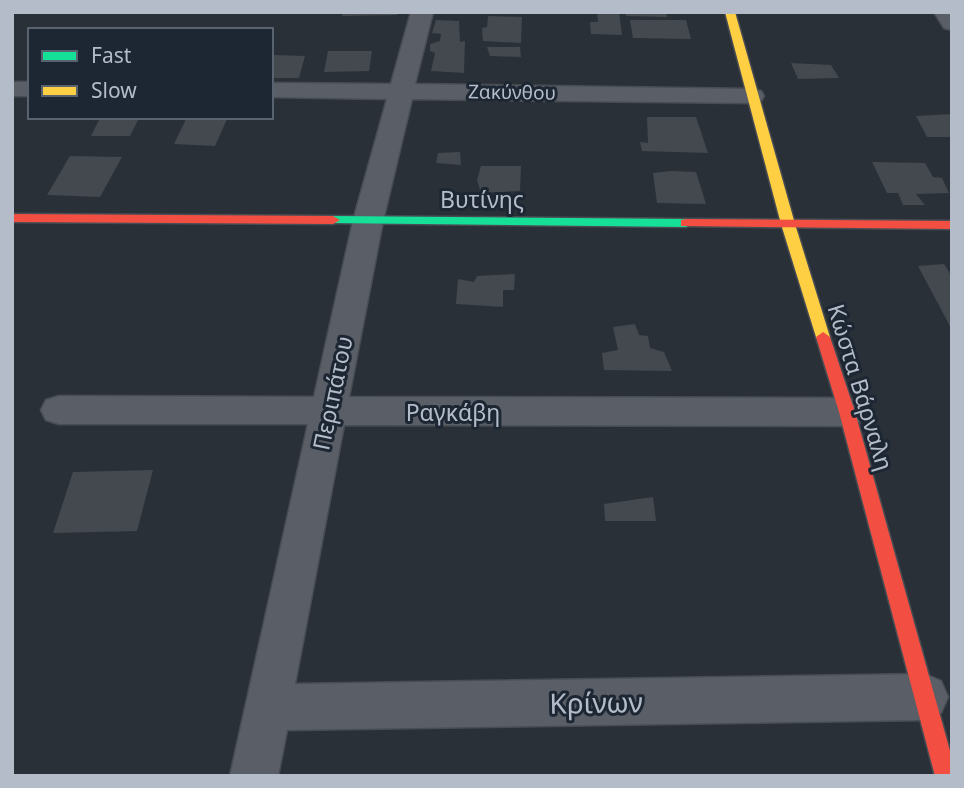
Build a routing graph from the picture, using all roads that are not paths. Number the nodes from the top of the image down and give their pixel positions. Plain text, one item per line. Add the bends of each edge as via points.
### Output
1 (422, 12) edge
2 (730, 12) edge
3 (945, 12) edge
4 (952, 23) edge
5 (273, 90) edge
6 (403, 91) junction
7 (752, 96) junction
8 (12, 218) edge
9 (368, 221) junction
10 (788, 224) junction
11 (952, 225) edge
12 (59, 410) dead end
13 (328, 412) junction
14 (847, 412) junction
15 (925, 697) junction
16 (268, 707) junction
17 (254, 776) edge
18 (946, 776) edge

1 - 6 street, Περιπάτου
2 - 7 street, Κώστα Βάρναλη
3 - 4 street
5 - 6 street, Ζακύνθου
6 - 7 street, Ζακύνθου
6 - 9 street, Περιπάτου
7 - 10 street, Κώστα Βάρναλη
8 - 9 street, Βυτίνης
9 - 10 street, Βυτίνης
9 - 13 street, Περιπάτου
10 - 11 street, Βυτίνης
10 - 14 street, Κώστα Βάρναλη
12 - 13 street, Ραγκάβη
13 - 14 street, Ραγκάβη
13 - 16 street, Περιπάτου
14 - 15 street, Κώστα Βάρναλη
15 - 16 street, Κρίνων
15 - 18 street, Κώστα Βάρναλη
16 - 17 street, Περιπάτου

